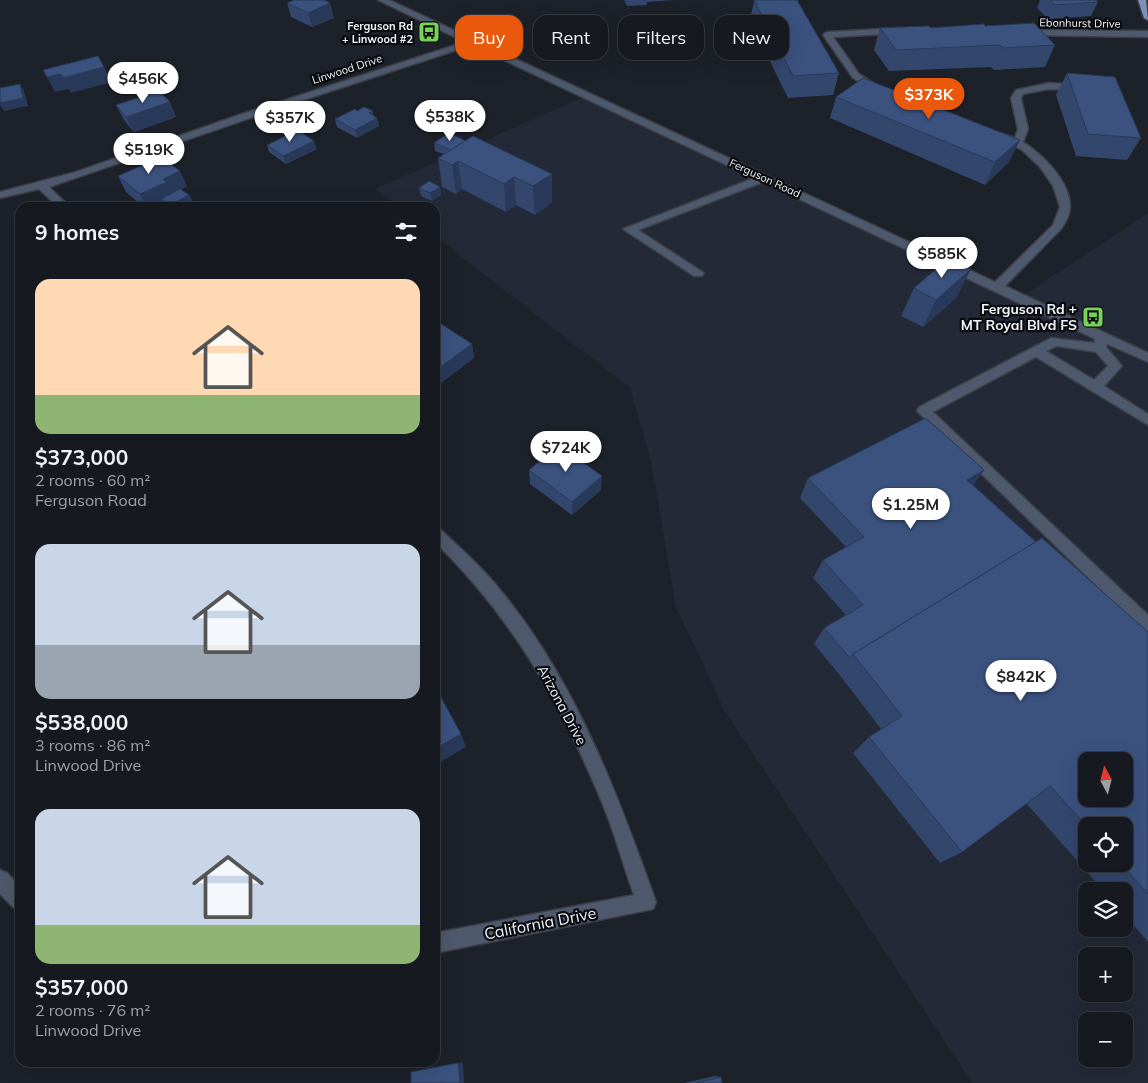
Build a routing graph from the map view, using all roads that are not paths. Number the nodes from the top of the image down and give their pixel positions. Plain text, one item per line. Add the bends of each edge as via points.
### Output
1 (382, 0) edge
2 (1142, 0) edge
3 (1148, 18) edge
4 (912, 31) edge
5 (1017, 32) edge
6 (455, 33) edge
7 (1148, 34) edge
8 (455, 48) edge
9 (512, 60) edge
10 (1074, 87) edge
11 (884, 93) edge
12 (987, 131) edge
13 (1018, 143) junction
14 (764, 178) junction
15 (43, 187) junction
16 (0, 195) edge
17 (59, 202) edge
18 (698, 273) dead end
19 (997, 287) junction
20 (1101, 342) junction
21 (1038, 352) junction
22 (1148, 358) edge
23 (1096, 387) junction
24 (1148, 420) edge
25 (440, 538) edge
26 (1148, 625) edge
27 (0, 880) edge
28 (15, 895) edge
29 (646, 902) joint
30 (440, 942) edge

1 - 6 street, Ferguson Road
2 - 3 main road
4 - 11 street via 827,35 856,76
5 - 7 street, Ebonhurst Drive
8 - 15 street, Linwood Drive via 245,116
9 - 14 street, Ferguson Road
10 - 13 street via 1049,86 1019,92 1016,98 1022,129
12 - 13 street
13 - 19 street via 1061,188 1064,216
14 - 18 street via 629,229
14 - 19 street, Ferguson Road
15 - 16 street, Linwood Drive
15 - 17 street
19 - 20 street, Ferguson Road
20 - 21 street via 1055,341
20 - 22 street, Ferguson Road
20 - 23 street via 1116,366
21 - 23 street
21 - 26 street via 924,411
23 - 24 street
25 - 29 street, Arizona Drive via 476,572 505,608 543,667 611,803
27 - 28 street
29 - 30 street, California Drive

